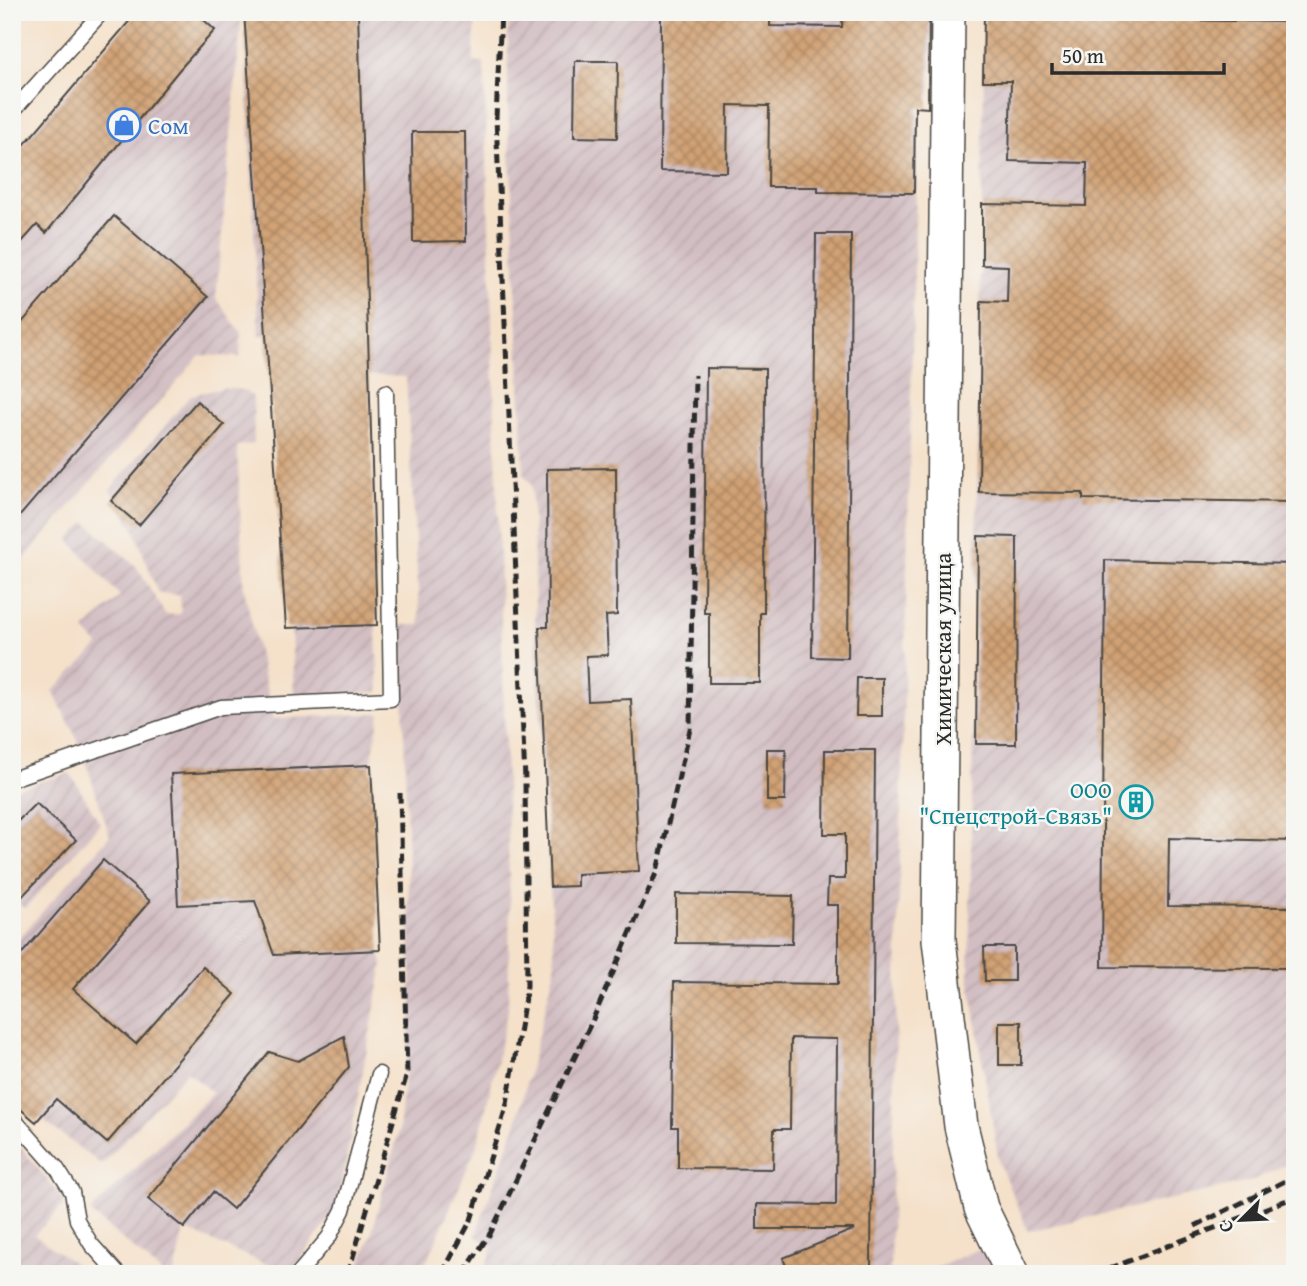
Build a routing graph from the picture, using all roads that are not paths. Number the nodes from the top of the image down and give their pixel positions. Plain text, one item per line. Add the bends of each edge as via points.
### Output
1 (102, 12) edge
2 (948, 12) edge
3 (12, 112) edge
4 (386, 391) dead end
5 (12, 779) edge
6 (379, 1074) dead end
7 (12, 1117) edge
8 (118, 1274) edge
9 (298, 1274) edge
10 (1013, 1274) edge

1 - 3 lane
2 - 10 street, Химическая улица via 939,940 961,1126 981,1208
4 - 5 lane via 391,699 222,707
6 - 9 lane via 342,1210 329,1237
7 - 8 lane via 56,1167 72,1192 77,1220 90,1244

